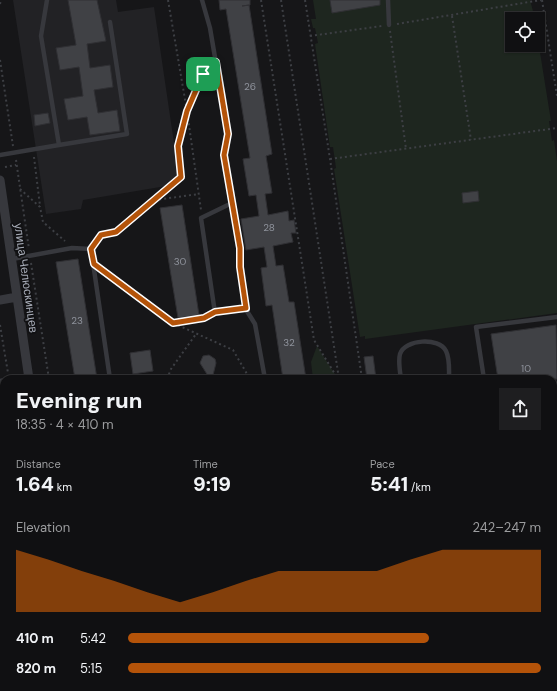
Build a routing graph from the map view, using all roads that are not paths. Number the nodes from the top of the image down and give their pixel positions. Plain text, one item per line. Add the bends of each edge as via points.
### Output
1 (47, 0) edge
2 (202, 0) edge
3 (388, 0) edge
4 (110, 22) dead end
5 (389, 25) road end
6 (59, 145) junction
7 (0, 155) edge
8 (0, 180) edge
9 (12, 259) junction
10 (240, 267) road end
11 (16, 297) junction
12 (0, 300) edge
13 (246, 308) junction
14 (557, 317) edge
15 (29, 375) edge
16 (109, 375) edge
17 (264, 375) edge
18 (400, 375) edge
19 (449, 375) edge
20 (483, 375) edge

1 - 6 lane via 41,36
2 - 13 lane via 210,28 228,134 224,155 232,203 201,218 215,312
3 - 5 lane
4 - 6 lane via 127,134
6 - 7 lane
8 - 9 street, улица Челюскинцев
9 - 11 street, улица Челюскинцев
9 - 16 lane via 72,248 91,249
10 - 13 lane
11 - 12 street
11 - 15 street, улица Челюскинцев
13 - 17 lane via 255,324
14 - 20 lane via 476,327
18 - 19 lane via 400,354 404,348 411,344 434,342 446,350

